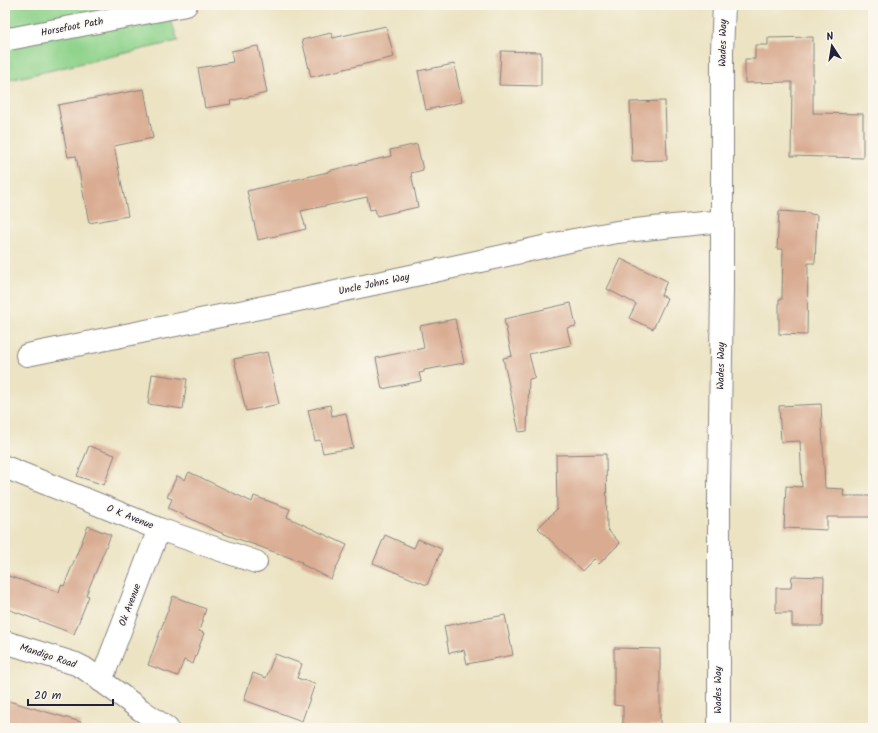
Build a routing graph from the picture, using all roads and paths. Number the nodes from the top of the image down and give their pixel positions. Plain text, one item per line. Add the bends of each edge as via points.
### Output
1 (186, 5) edge
2 (724, 5) edge
3 (5, 37) edge
4 (722, 221) junction
5 (27, 355) dead end
6 (5, 467) edge
7 (159, 529) junction
8 (256, 562) dead end
9 (5, 642) edge
10 (101, 681) junction
11 (167, 728) edge
12 (718, 728) edge

1 - 3 street, Horsefoot Path via 9,39
2 - 4 street, Wades Way
4 - 5 street, Uncle Johns Way via 588,237
4 - 12 street, Wades Way
6 - 7 street, O K Avenue
7 - 8 street, O K Avenue
7 - 10 street, Ok Avenue
9 - 10 street, Mandigo Road via 76,664
10 - 11 street, Mandigo Road

